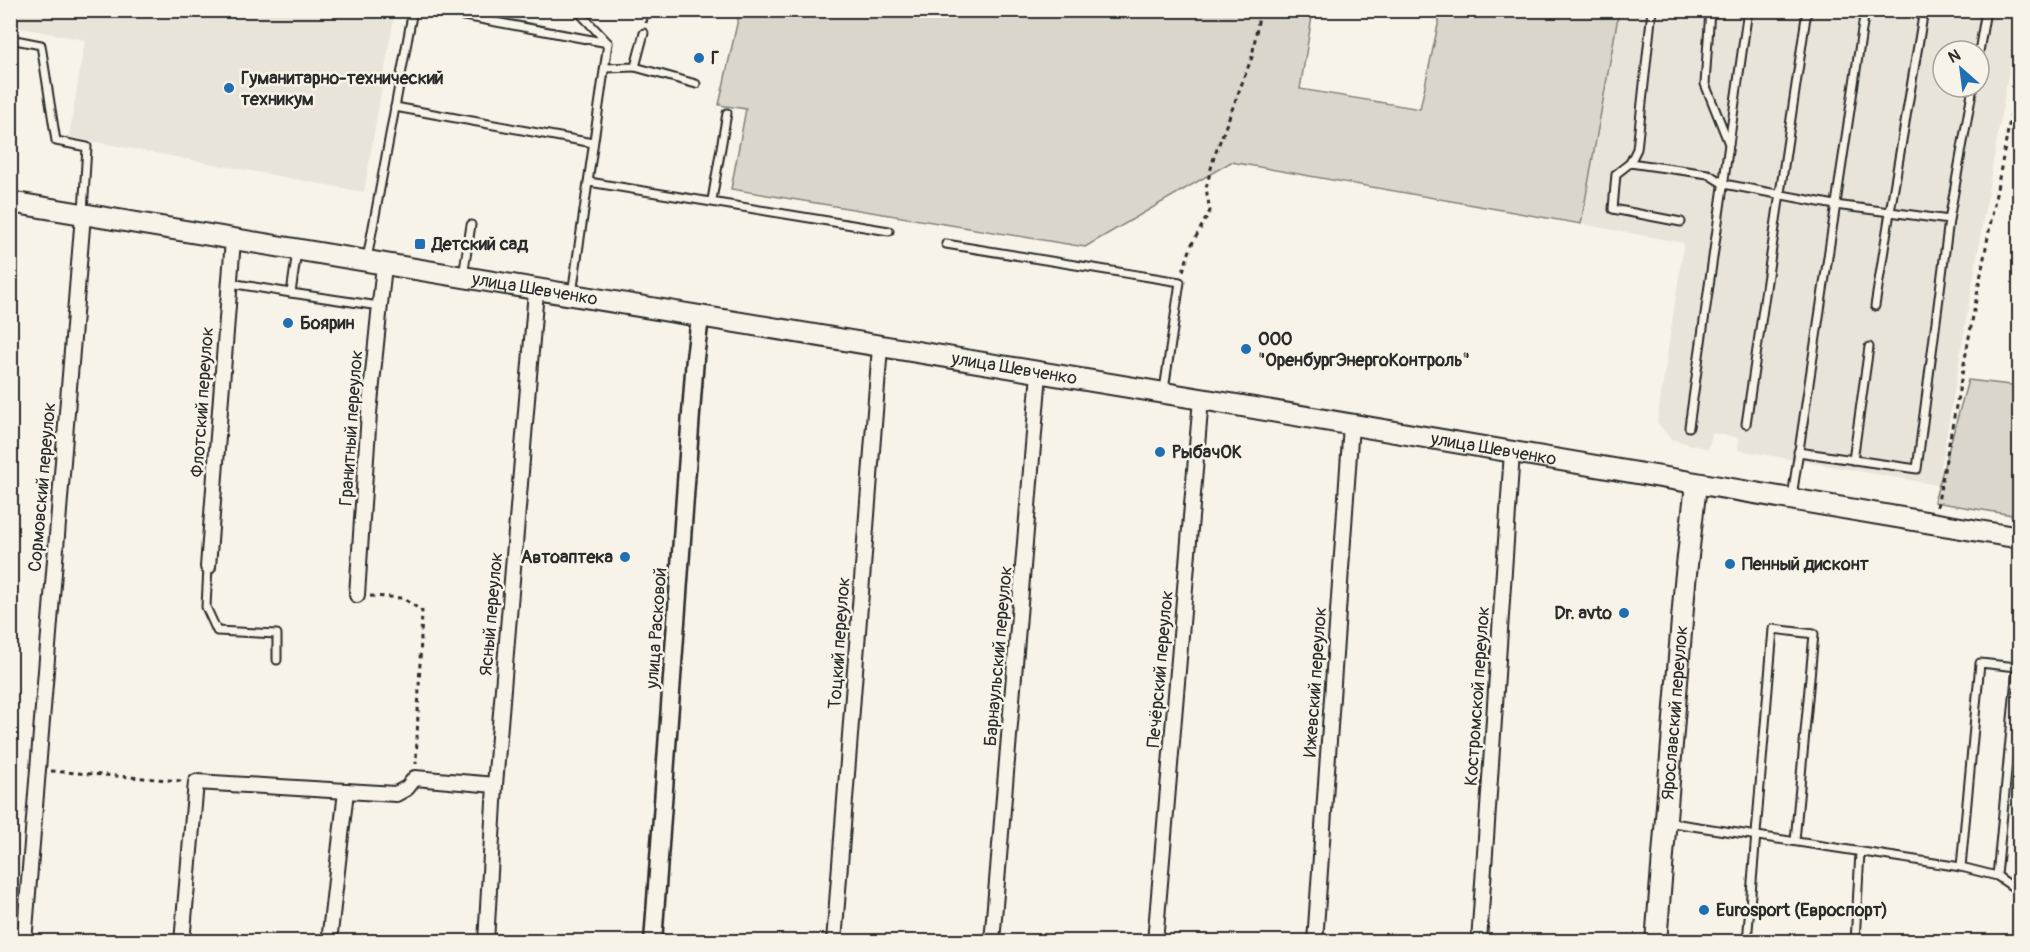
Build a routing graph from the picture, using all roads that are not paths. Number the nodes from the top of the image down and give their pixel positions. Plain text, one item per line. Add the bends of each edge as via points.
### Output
1 (413, 10) edge
2 (432, 10) edge
3 (577, 10) edge
4 (1652, 10) edge
5 (1710, 10) edge
6 (1748, 10) edge
7 (1807, 10) edge
8 (1865, 10) edge
9 (1924, 10) edge
10 (1986, 10) edge
11 (644, 33) dead end
12 (10, 39) edge
13 (1981, 39) edge
14 (608, 43) junction
15 (635, 67) junction
16 (605, 68) junction
17 (696, 84) dead end
18 (1971, 99) edge
19 (395, 107) junction
20 (727, 113) dead end
21 (593, 143) junction
22 (1730, 145) junction
23 (1630, 163) junction
24 (588, 182) junction
25 (1724, 184) junction
26 (1778, 193) junction
27 (712, 200) junction
28 (10, 202) edge
29 (1835, 205) junction
30 (1890, 212) junction
31 (83, 215) junction
32 (1949, 220) junction
33 (1681, 222) dead end
34 (471, 225) dead end
35 (889, 231) dead end
36 (233, 240) junction
37 (946, 244) dead end
38 (297, 251) junction
39 (375, 264) junction
40 (463, 278) junction
41 (230, 283) junction
42 (536, 291) junction
43 (291, 293) junction
44 (572, 297) junction
45 (379, 306) junction
46 (1875, 306) dead end
47 (700, 318) junction
48 (880, 347) junction
49 (1869, 347) dead end
50 (1039, 373) junction
51 (1164, 393) junction
52 (1201, 399) junction
53 (1746, 424) dead end
54 (1351, 425) junction
55 (1689, 427) dead end
56 (1512, 452) junction
57 (1798, 452) junction
58 (1853, 460) junction
59 (1696, 484) junction
60 (1791, 500) junction
61 (2019, 538) edge
62 (208, 567) joint
63 (357, 595) road end
64 (277, 660) dead end
65 (495, 785) junction
66 (346, 791) junction
67 (1664, 822) junction
68 (1757, 835) junction
69 (1795, 841) junction
70 (1860, 852) junction
71 (1961, 867) junction
72 (1997, 876) junction
73 (2019, 892) edge
74 (24, 942) edge
75 (182, 942) edge
76 (329, 942) edge
77 (486, 942) edge
78 (653, 942) edge
79 (834, 942) edge
80 (992, 942) edge
81 (1155, 942) edge
82 (1315, 942) edge
83 (1479, 942) edge
84 (1656, 942) edge
85 (1747, 942) edge
86 (1855, 942) edge

1 - 19 lane
2 - 14 lane
3 - 14 lane
4 - 23 lane via 1637,149
5 - 22 lane via 1705,84
6 - 22 lane
7 - 26 lane
8 - 29 lane
9 - 30 lane
10 - 13 lane
11 - 15 lane
12 - 31 lane via 41,45 56,141 87,147
14 - 16 lane
15 - 16 lane
15 - 17 lane
16 - 21 lane
18 - 32 lane
19 - 21 lane
19 - 39 lane
20 - 27 lane
21 - 24 lane
22 - 25 lane
23 - 25 lane via 1708,174
23 - 33 lane via 1616,174 1613,209
24 - 27 lane
24 - 44 lane
25 - 26 lane
25 - 55 lane
26 - 29 lane
26 - 53 lane
27 - 35 lane
28 - 31 main road, улица Шевченко
29 - 30 lane
29 - 57 lane
30 - 32 lane
30 - 46 lane
31 - 36 main road, улица Шевченко
31 - 74 street, Сормовский переулок
32 - 58 lane via 1917,469
34 - 40 lane
36 - 38 main road, улица Шевченко
36 - 41 street, Флотский переулок
37 - 51 lane via 1180,282
38 - 39 main road, улица Шевченко
38 - 43 lane
39 - 40 main road, улица Шевченко
39 - 45 street, Гранитный переулок
40 - 42 main road, улица Шевченко
41 - 43 lane
41 - 62 street, Флотский переулок
42 - 44 main road, улица Шевченко
42 - 65 street, Ясный переулок
43 - 45 lane
44 - 47 main road, улица Шевченко
45 - 63 street, Гранитный переулок
47 - 48 main road, улица Шевченко
47 - 78 street, улица Расковой
48 - 50 main road, улица Шевченко
48 - 79 street, Тоцкий переулок
49 - 58 lane
50 - 51 main road, улица Шевченко
50 - 80 street, Барнаульский переулок
51 - 52 main road, улица Шевченко
52 - 54 main road, улица Шевченко
52 - 81 street, Печёрский переулок
54 - 56 main road, улица Шевченко
54 - 82 street, Ижевский переулок
56 - 59 main road, улица Шевченко
56 - 83 street, Костромской переулок
57 - 58 lane
57 - 60 lane
59 - 60 main road, улица Шевченко
59 - 67 main road, Ярославский переулок
60 - 61 main road, улица Шевченко
62 - 64 lane via 206,607 217,630 277,634
65 - 66 street via 415,778 396,794
65 - 77 street, Ясный переулок
66 - 75 street via 195,782
66 - 76 street
67 - 68 lane
67 - 84 main road, Ярославский переулок
68 - 69 lane
68 - 69 lane via 1773,629 1814,634
68 - 85 lane
69 - 70 lane
70 - 71 lane
70 - 86 lane
71 - 72 lane
71 - 72 lane via 1980,663 2017,667
72 - 73 lane

